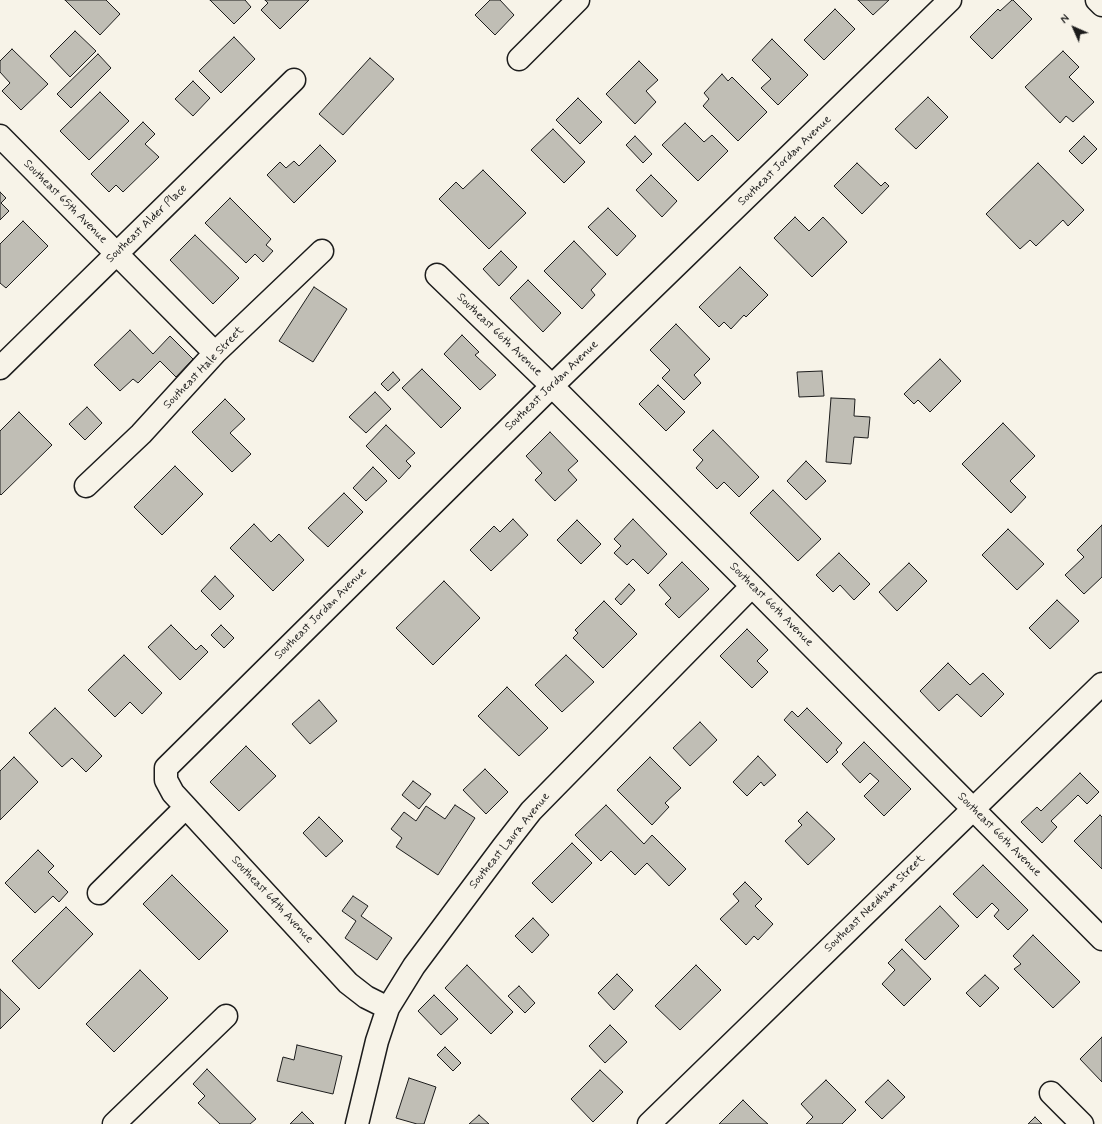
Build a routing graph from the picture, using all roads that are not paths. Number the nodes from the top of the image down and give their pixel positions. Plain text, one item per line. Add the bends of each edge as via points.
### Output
1 (578, 0) edge
2 (950, 0) edge
3 (1097, 0) edge
4 (1102, 5) edge
5 (519, 59) dead end
6 (294, 80) dead end
7 (0, 136) edge
8 (322, 252) dead end
9 (117, 254) junction
10 (437, 275) dead end
11 (215, 353) junction
12 (0, 368) edge
13 (552, 386) junction
14 (86, 486) dead end
15 (752, 586) junction
16 (1102, 684) edge
17 (166, 780) joint
18 (186, 807) junction
19 (973, 809) junction
20 (99, 893) dead end
21 (1102, 939) edge
22 (388, 1008) junction
23 (226, 1016) dead end
24 (1051, 1093) dead end
25 (114, 1124) edge
26 (357, 1124) edge
27 (649, 1124) edge
28 (1082, 1124) edge

1 - 5 street
2 - 13 street, Southeast Jordan Avenue
3 - 4 street
6 - 9 street, Southeast Alder Place
7 - 9 street, Southeast 65th Avenue
8 - 11 street, Southeast Hale Street
9 - 11 street, Southeast 65th Avenue
9 - 12 street, Southeast Alder Place
10 - 13 street, Southeast 66th Avenue
11 - 14 street, Southeast Hale Street via 141,434
13 - 15 street, Southeast 66th Avenue
13 - 17 street, Southeast Jordan Avenue via 176,757 166,768
15 - 19 street, Southeast 66th Avenue
15 - 22 street, Southeast Laura Avenue via 531,811 414,966
16 - 19 street, Southeast Needham Street
17 - 18 street, Southeast 64th Avenue via 173,793
18 - 20 street
18 - 22 street, Southeast 64th Avenue via 348,983 366,997
19 - 21 street, Southeast 66th Avenue
19 - 27 street, Southeast Needham Street
22 - 26 street, Southeast Laura Avenue via 377,1041
23 - 25 street
24 - 28 street

